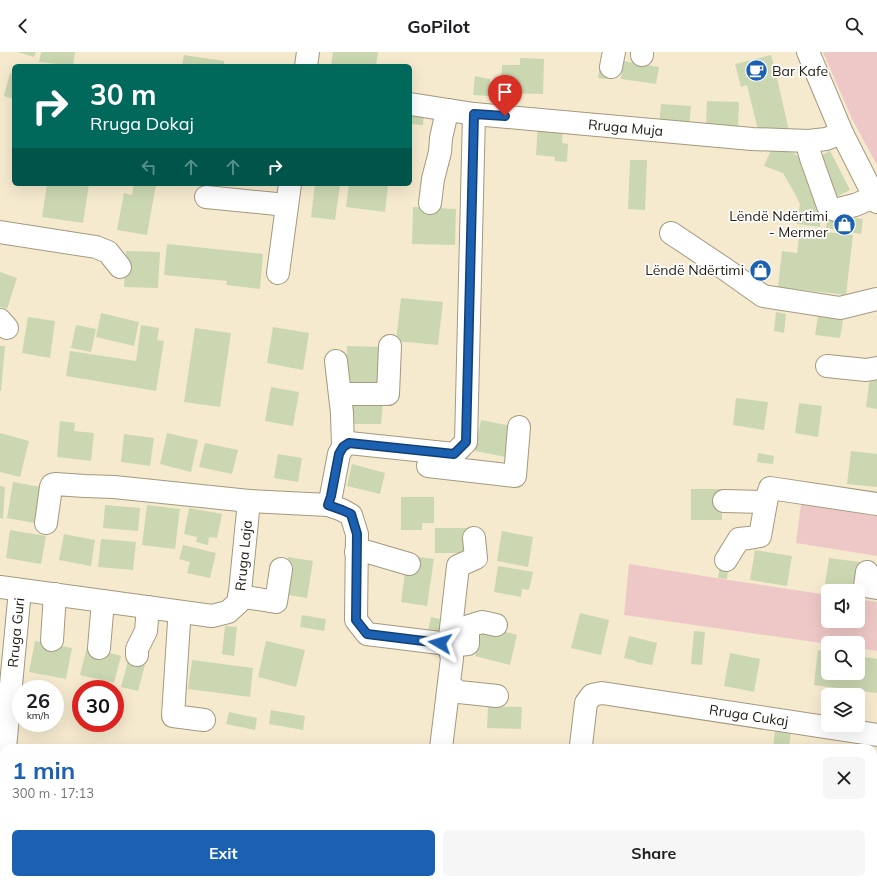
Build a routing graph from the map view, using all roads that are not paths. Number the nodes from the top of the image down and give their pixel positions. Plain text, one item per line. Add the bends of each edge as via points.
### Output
1 (308, 52) edge
2 (808, 52) edge
3 (306, 64) edge
4 (412, 104) edge
5 (448, 110) junction
6 (474, 114) junction
7 (842, 133) junction
8 (809, 141) junction
9 (289, 194) edge
10 (206, 197) dead end
11 (876, 199) edge
12 (430, 203) dead end
13 (0, 232) edge
14 (671, 233) dead end
15 (120, 267) dead end
16 (278, 273) dead end
17 (877, 299) edge
18 (390, 346) dead end
19 (336, 361) dead end
20 (827, 366) dead end
21 (877, 368) edge
22 (340, 394) junction
23 (519, 427) dead end
24 (344, 448) junction
25 (768, 495) junction
26 (249, 501) junction
27 (724, 501) dead end
28 (877, 504) edge
29 (328, 505) junction
30 (46, 523) dead end
31 (474, 538) dead end
32 (356, 552) junction
33 (726, 560) dead end
34 (409, 564) dead end
35 (281, 569) dead end
36 (10, 588) edge
37 (55, 594) junction
38 (239, 596) junction
39 (103, 601) junction
40 (148, 607) junction
41 (180, 612) junction
42 (496, 625) dead end
43 (52, 640) dead end
44 (449, 646) junction
45 (99, 648) dead end
46 (137, 655) dead end
47 (449, 685) junction
48 (498, 696) dead end
49 (4, 719) edge
50 (204, 720) dead end
51 (877, 735) edge
52 (442, 740) edge
53 (5, 744) edge
54 (581, 744) edge
55 (0, 792) edge
56 (0, 796) edge

1 - 3 street
2 - 7 street
4 - 5 street, Rruga Muja
5 - 6 street, Rruga Muja
5 - 12 street
6 - 8 street, Rruga Muja via 752,139
6 - 24 street via 466,442 454,454
7 - 8 street, Rruga Muja via 826,139
7 - 11 street
8 - 11 street via 811,158 828,206 835,210
9 - 10 street
9 - 16 street
13 - 15 street via 96,248 108,252
14 - 17 street via 763,296 840,308
18 - 22 street via 388,394
19 - 22 street
20 - 21 street via 866,370
22 - 24 street
23 - 24 street via 515,476 351,457
24 - 29 street
25 - 27 street
25 - 28 street
25 - 33 street via 760,536 739,539
26 - 29 street
26 - 30 street, Rruga Laja via 114,487 55,484 51,487
26 - 38 street, Rruga Laja
29 - 32 street via 351,514 357,534
31 - 44 street via 476,558 458,566
32 - 34 street via 368,552
32 - 44 street via 356,620 367,634
35 - 38 street via 276,602
36 - 37 street, Rruga Laja
36 - 49 street, Rruga Guri
37 - 39 street, Rruga Laja
37 - 43 street
38 - 41 street, Rruga Laja via 239,602 228,612 212,616
39 - 40 street, Rruga Laja
39 - 45 street
40 - 41 street, Rruga Laja
40 - 46 street via 146,631 137,649
41 - 50 street via 173,716
42 - 44 street via 482,622 469,626 468,644
44 - 47 street via 452,658
47 - 48 street via 459,692
47 - 52 street
49 - 53 street, Rruga Guri
51 - 54 street, Rruga Cukaj via 602,693 592,695 586,703
55 - 56 street

